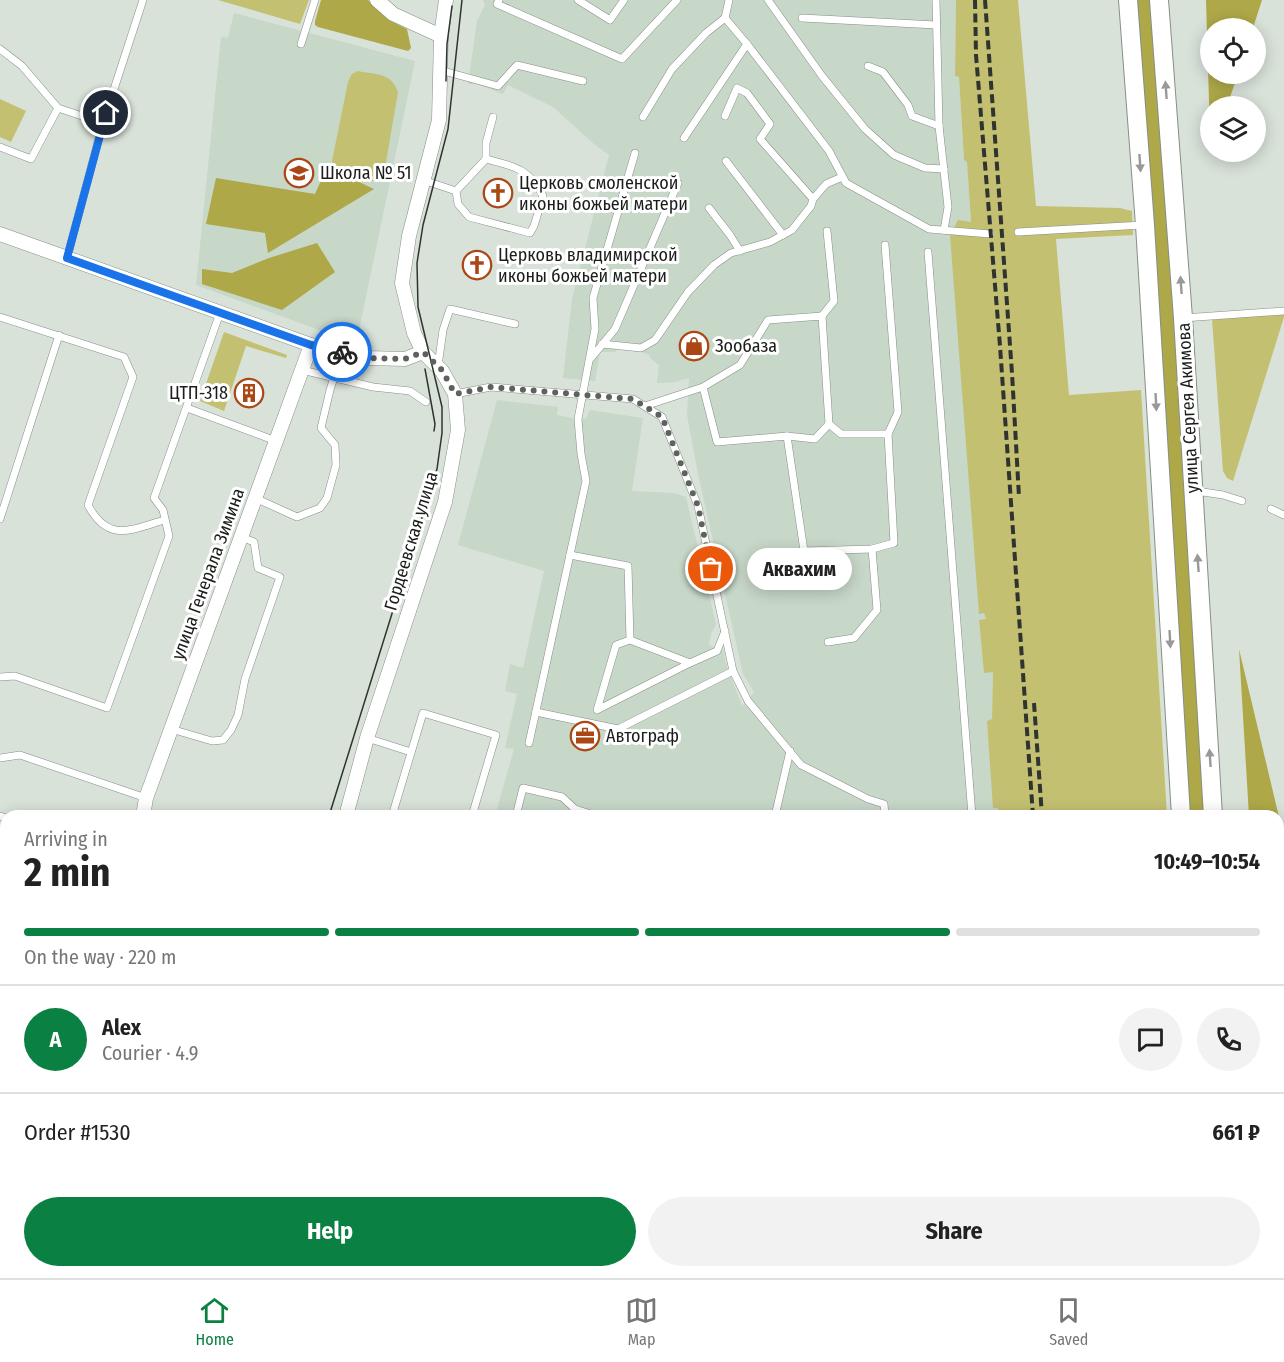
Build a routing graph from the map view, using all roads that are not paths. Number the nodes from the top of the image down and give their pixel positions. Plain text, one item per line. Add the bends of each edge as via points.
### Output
1 (143, 0) edge
2 (315, 0) edge
3 (377, 0) edge
4 (446, 0) edge
5 (499, 0) edge
6 (578, 0) edge
7 (624, 0) edge
8 (677, 0) edge
9 (729, 0) edge
10 (768, 0) edge
11 (936, 0) edge
12 (1128, 0) edge
13 (1159, 0) edge
14 (725, 18) junction
15 (802, 18) dead end
16 (936, 25) junction
17 (441, 36) junction
18 (300, 44) dead end
19 (747, 44) junction
20 (0, 49) edge
21 (868, 66) dead end
22 (440, 70) junction
23 (583, 81) dead end
24 (58, 108) junction
25 (726, 116) dead end
26 (493, 117) dead end
27 (643, 117) dead end
28 (103, 123) junction
29 (939, 126) junction
30 (684, 138) dead end
31 (0, 147) edge
32 (635, 153) dead end
33 (486, 159) junction
34 (726, 161) dead end
35 (944, 169) junction
36 (842, 177) junction
37 (423, 180) junction
38 (678, 183) dead end
39 (456, 191) junction
40 (813, 199) junction
41 (709, 208) dead end
42 (1145, 225) junction
43 (944, 230) junction
44 (827, 231) dead end
45 (1018, 232) dead end
46 (0, 234) edge
47 (990, 234) dead end
48 (783, 235) junction
49 (885, 245) dead end
50 (740, 251) junction
51 (928, 252) dead end
52 (67, 258) junction
53 (1284, 311) edge
54 (220, 312) junction
55 (822, 316) junction
56 (0, 317) edge
57 (1183, 318) junction
58 (515, 324) dead end
59 (59, 335) junction
60 (602, 344) junction
61 (311, 345) junction
62 (342, 352) junction
63 (423, 352) junction
64 (590, 360) junction
65 (438, 366) junction
66 (302, 370) junction
67 (334, 377) junction
68 (703, 387) junction
69 (455, 394) junction
70 (583, 395) junction
71 (426, 402) dead end
72 (645, 406) junction
73 (187, 408) junction
74 (829, 424) junction
75 (888, 434) junction
76 (787, 436) junction
77 (276, 441) junction
78 (1193, 491) junction
79 (255, 498) junction
80 (1242, 501) dead end
81 (1271, 509) dead end
82 (1284, 515) edge
83 (0, 519) edge
84 (164, 520) junction
85 (241, 537) junction
86 (872, 549) junction
87 (570, 555) junction
88 (725, 631) junction
89 (630, 640) junction
90 (828, 642) dead end
91 (690, 663) junction
92 (733, 671) junction
93 (0, 676) edge
94 (536, 712) junction
95 (171, 729) junction
96 (367, 738) junction
97 (530, 743) dead end
98 (790, 751) junction
99 (411, 752) junction
100 (0, 758) edge
101 (146, 798) junction
102 (144, 810) edge
103 (348, 810) edge
104 (394, 810) edge
105 (474, 810) edge
106 (518, 810) edge
107 (578, 810) edge
108 (776, 810) edge
109 (884, 810) edge
110 (972, 810) edge
111 (1181, 810) edge
112 (1214, 810) edge

1 - 28 lane
2 - 18 lane
3 - 17 street via 393,14
4 - 17 street, Гордеевская улица
5 - 8 lane via 497,4 622,58
6 - 7 lane via 610,20
9 - 14 lane
10 - 35 lane via 865,129 894,155 925,168
11 - 16 lane
12 -> 42 main road, улица Сергея Акимова
57 -> 13 main road, улица Сергея Акимова
14 - 19 lane
14 - 27 lane via 672,69
15 - 16 lane
16 - 29 lane
17 - 22 street, Гордеевская улица
19 - 30 lane
19 - 36 lane via 829,151
20 - 24 lane via 22,66
21 - 29 lane via 883,72 912,116
22 - 23 lane via 498,86 518,65
22 - 37 street, Гордеевская улица via 439,120
24 - 28 lane
24 - 31 lane via 31,159
25 - 40 lane via 738,88 747,93 770,124 760,139
26 - 33 lane
28 - 52 lane
29 - 35 lane
32 - 64 lane via 593,298 595,329
33 - 39 lane
33 - 39 lane via 518,167 536,182 543,196 530,233 469,217 458,204
34 - 48 lane
35 - 43 lane via 948,207
36 - 40 lane via 826,184
36 - 43 lane via 846,183 929,229
37 - 39 lane
37 - 63 street, Гордеевская улица via 402,283 414,333
38 - 60 lane via 615,329
40 - 48 lane via 812,206
41 - 50 lane
42 - 45 lane
42 -> 111 main road, улица Сергея Акимова
43 - 47 lane
44 - 55 lane via 834,301
46 - 52 street
48 - 50 lane
49 - 75 lane via 898,412
50 - 60 lane via 714,265 688,292 655,340 641,348
51 - 110 lane
52 - 54 street
53 - 57 lane
54 - 61 street
54 - 73 lane
55 - 68 lane via 768,320 740,365
55 - 74 lane
56 - 59 lane
57 - 78 main road, улица Сергея Акимова
58 - 65 lane via 450,309
59 - 83 lane
59 - 84 lane via 124,357 133,377 88,505 95,518 121,532
60 - 64 lane
61 - 62 street
61 - 66 street, улица Генерала Зимина
62 - 63 street via 367,358 405,359
62 - 67 lane
63 - 65 street, Гордеевская улица
64 - 70 lane
65 - 69 street, Гордеевская улица
66 - 67 lane
66 - 77 street, улица Генерала Зимина
67 - 71 lane via 410,391
67 - 79 lane via 321,429 335,445 336,465 327,498 320,508 297,517
68 - 72 lane
68 - 76 lane via 717,442
69 - 70 lane via 491,387
69 - 96 street, Гордеевская улица via 458,430 445,502
70 - 72 lane via 633,399
70 - 87 lane via 578,419 586,481
72 - 88 lane via 662,417 698,506
73 - 77 lane
73 - 84 lane via 154,498 163,510
74 - 75 lane via 842,434
74 - 76 lane via 815,439
75 - 86 lane via 894,543
76 - 86 lane via 804,551
77 - 79 street, улица Генерала Зимина
78 - 80 lane
112 -> 78 main road, улица Сергея Акимова
79 - 85 street, улица Генерала Зимина
81 - 82 lane
84 - 93 lane via 169,536 107,708 15,676
85 - 95 street, улица Генерала Зимина
85 - 95 lane via 254,542 258,568 280,577 245,679 238,715 223,740 212,741
86 - 90 lane via 877,610 854,638
87 - 89 lane via 628,566
87 - 94 lane
88 - 91 lane via 717,651
88 - 92 lane
89 - 91 lane
89 - 91 lane via 616,645 597,710
92 - 94 lane via 618,729
92 - 98 lane via 748,701
94 - 97 lane
95 - 101 street, улица Генерала Зимина
96 - 99 lane
96 - 103 street, Гордеевская улица
98 - 108 lane
98 - 109 lane via 801,765 884,804
99 - 104 lane
99 - 105 lane via 423,713 496,735
100 - 101 lane via 20,755
101 - 102 street, улица Генерала Зимина
106 - 107 lane via 523,788 562,797

